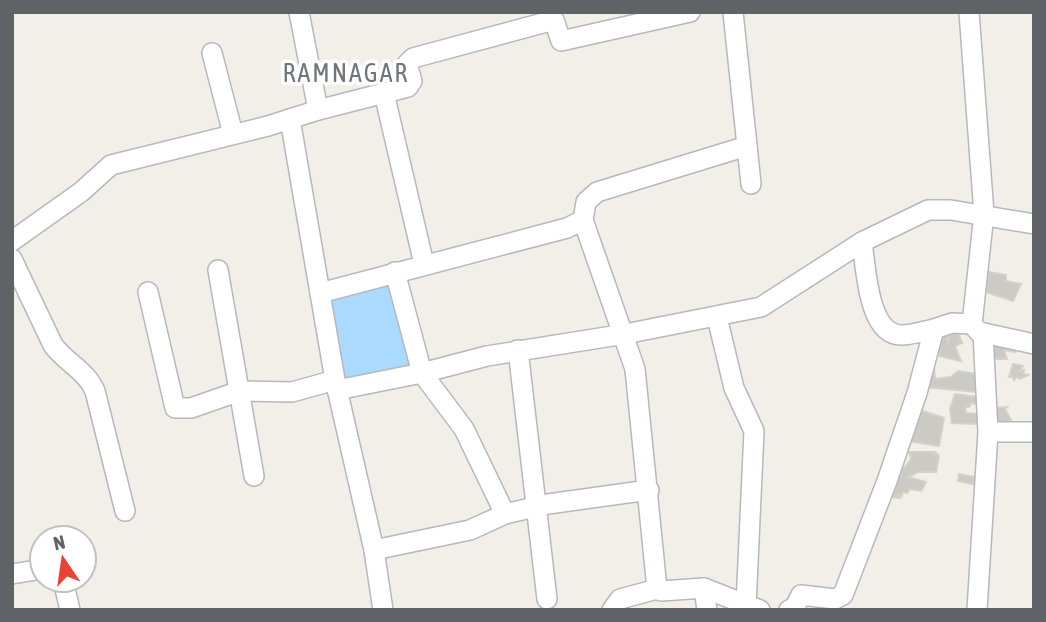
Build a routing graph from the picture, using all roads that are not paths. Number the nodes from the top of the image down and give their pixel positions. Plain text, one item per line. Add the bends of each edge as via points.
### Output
1 (299, 12) edge
2 (690, 12) edge
3 (733, 12) edge
4 (969, 12) edge
5 (212, 53) dead end
6 (384, 93) junction
7 (318, 110) junction
8 (290, 119) junction
9 (233, 134) junction
10 (747, 146) junction
11 (751, 184) dead end
12 (984, 214) junction
13 (583, 220) junction
14 (1034, 224) edge
15 (12, 241) edge
16 (862, 242) junction
17 (12, 259) edge
18 (424, 264) junction
19 (218, 270) dead end
20 (395, 272) junction
21 (148, 292) dead end
22 (320, 293) junction
23 (717, 317) junction
24 (977, 328) junction
25 (934, 329) junction
26 (625, 334) junction
27 (1034, 344) edge
28 (518, 350) junction
29 (422, 373) junction
30 (336, 385) junction
31 (240, 391) junction
32 (988, 432) junction
33 (1034, 432) edge
34 (254, 476) dead end
35 (649, 490) junction
36 (538, 506) junction
37 (125, 511) dead end
38 (505, 514) junction
39 (374, 550) junction
40 (704, 588) junction
41 (657, 589) junction
42 (547, 599) dead end
43 (753, 608) edge
44 (383, 610) edge
45 (612, 610) edge
46 (707, 610) edge
47 (789, 610) edge
48 (976, 610) edge

1 - 7 street
2 - 6 street via 561,41 554,20 413,58 407,64 411,85
3 - 10 street
4 - 12 street
5 - 9 street
6 - 7 street
6 - 18 street
7 - 8 street
8 - 9 street
8 - 22 street
9 - 15 street via 111,165
10 - 11 street
10 - 13 street via 597,192 586,202
12 - 14 street
12 - 16 street via 929,210
12 - 24 street
13 - 18 street
13 - 26 street
16 - 23 street via 761,307
16 - 25 street via 876,317 883,330 900,335
17 - 37 street via 53,345 90,379
18 - 20 street
19 - 31 street
20 - 22 street
20 - 29 street
21 - 31 street via 173,405 191,408
22 - 30 street
23 - 26 street
23 - 43 street via 734,388 754,431
24 - 25 street via 952,323
24 - 27 street
24 - 32 street
25 - 47 street via 890,472 843,595 801,595
26 - 28 street
26 - 35 street via 635,369
28 - 29 street
28 - 36 street
29 - 30 street
29 - 38 street via 464,429
30 - 31 street via 292,392
30 - 39 street
31 - 34 street
32 - 33 street
32 - 48 street
35 - 36 street
35 - 41 street
36 - 38 street
36 - 42 street
38 - 39 street via 470,530
39 - 44 street
40 - 41 street
40 - 43 street
40 - 46 street
41 - 45 street via 620,599

